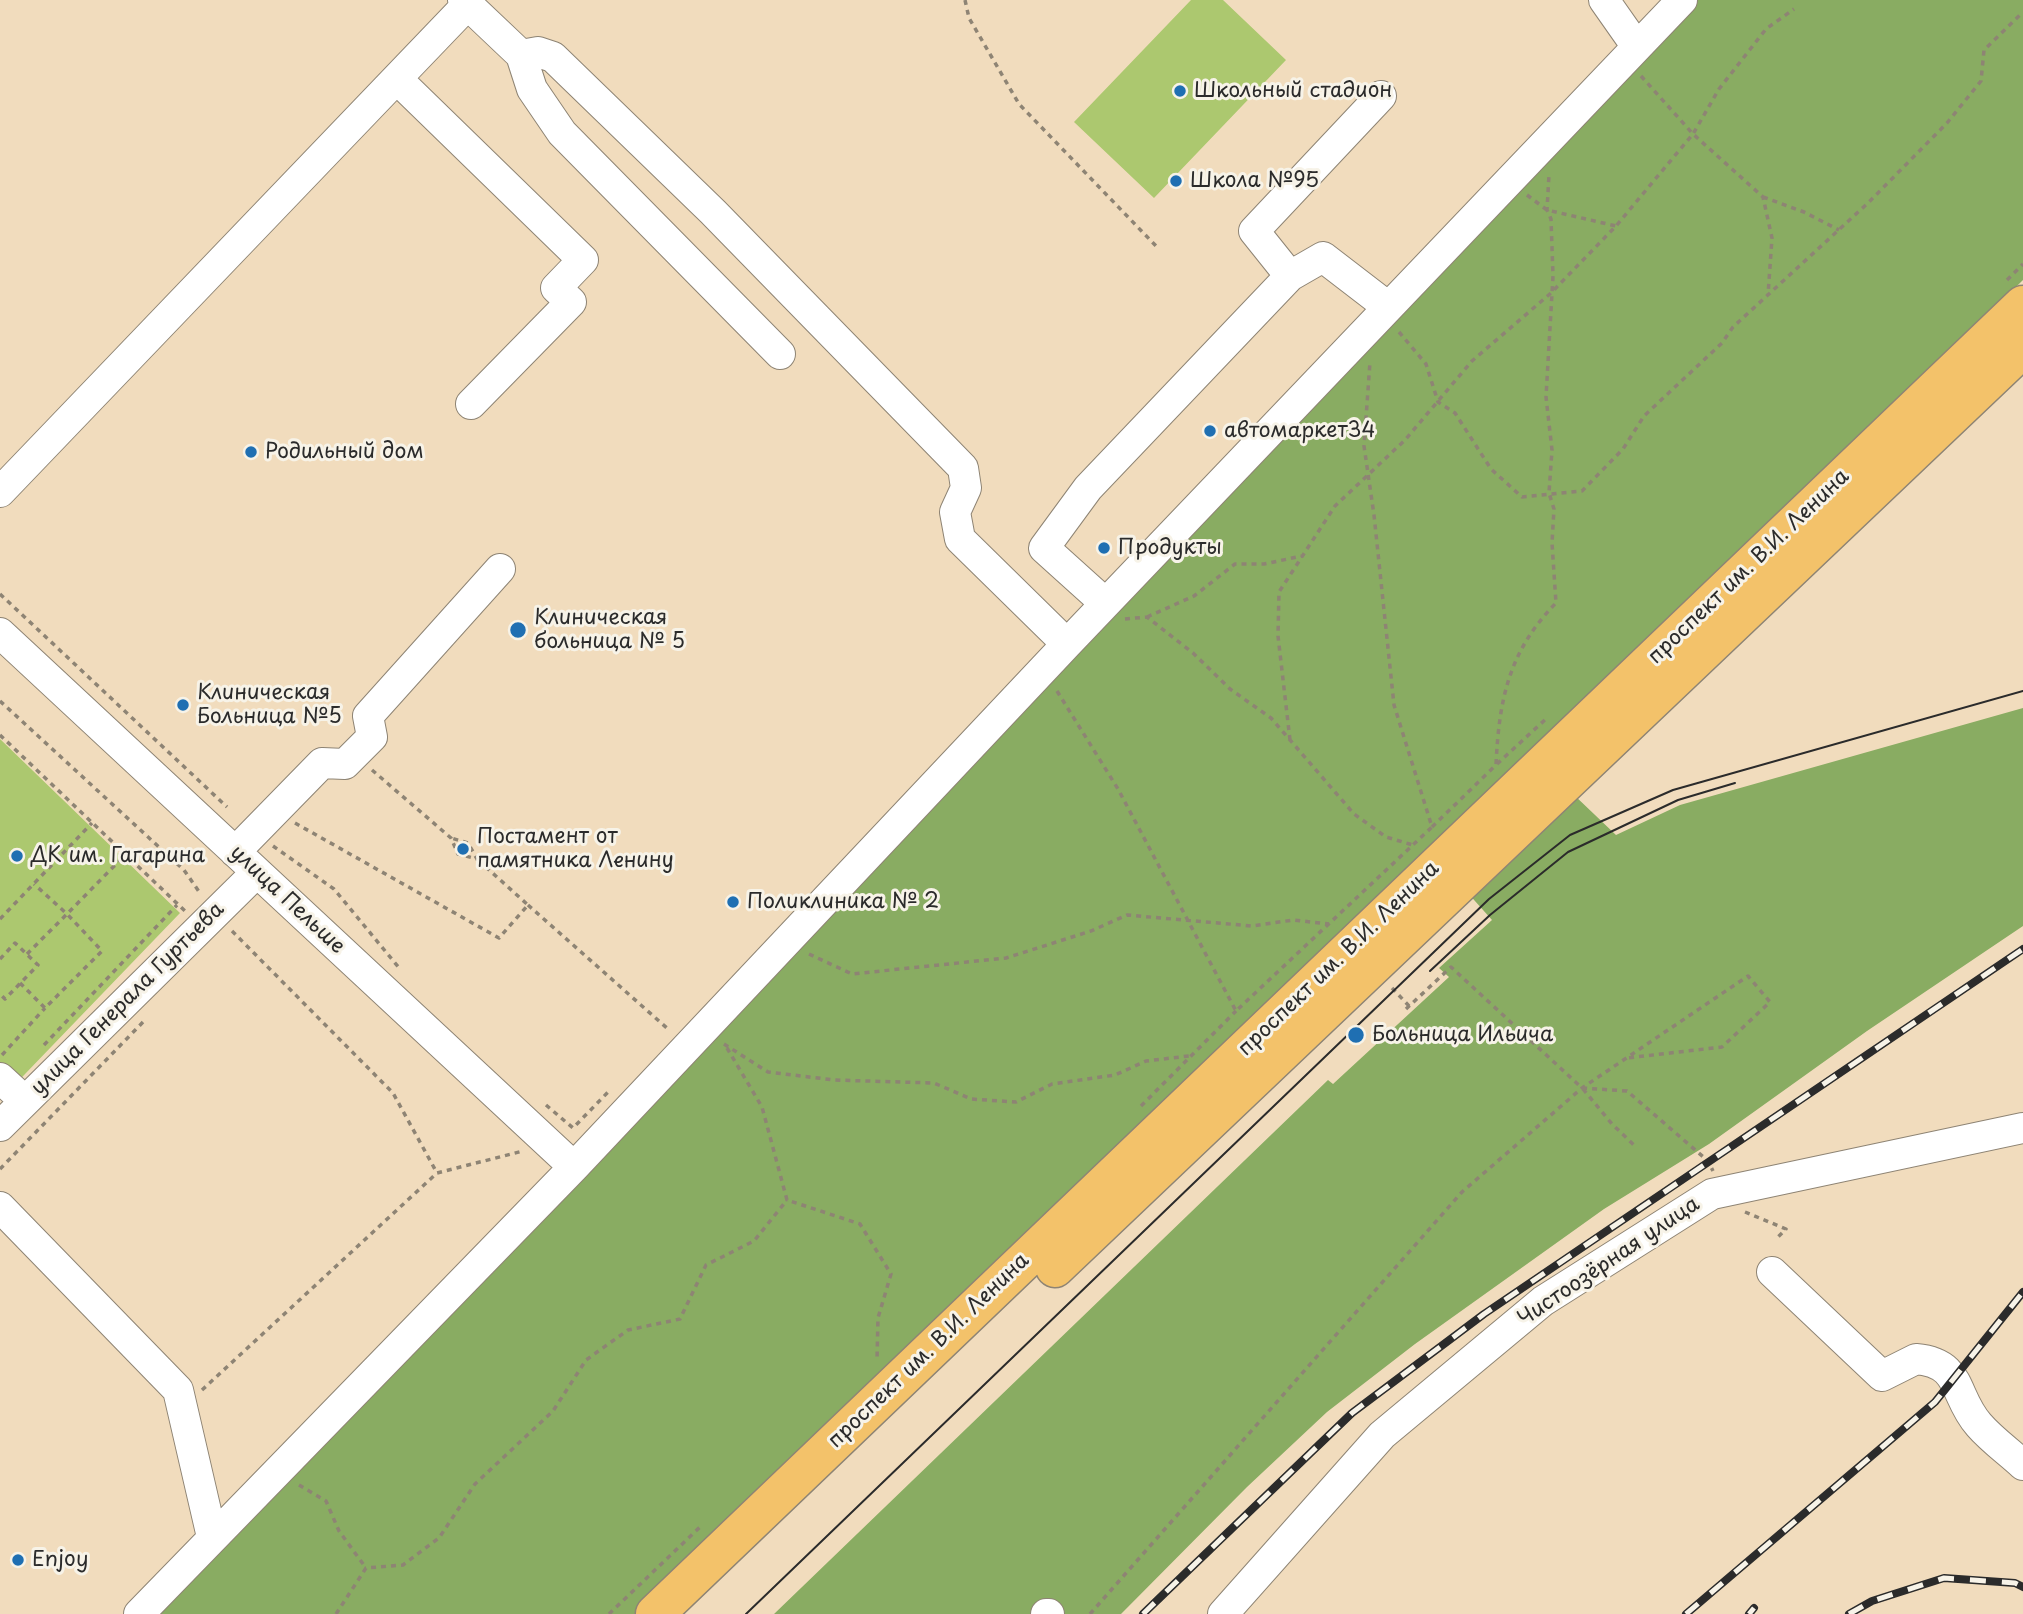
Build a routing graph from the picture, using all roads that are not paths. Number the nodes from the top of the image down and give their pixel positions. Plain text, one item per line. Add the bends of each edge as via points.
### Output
1 (1604, 0) edge
2 (1682, 0) edge
3 (465, 2) edge
4 (1631, 53) junction
5 (521, 55) junction
6 (397, 79) junction
7 (1381, 96) dead end
8 (1290, 276) junction
9 (2023, 305) edge
10 (1382, 314) junction
11 (2023, 348) edge
12 (780, 354) dead end
13 (471, 404) dead end
14 (0, 492) edge
15 (500, 569) dead end
16 (1105, 603) junction
17 (0, 633) edge
18 (1067, 644) junction
19 (249, 852) junction
20 (0, 1078) edge
21 (25, 1101) junction
22 (0, 1126) edge
23 (2023, 1128) edge
24 (574, 1167) junction
25 (0, 1207) edge
26 (1772, 1272) dead end
27 (2023, 1465) edge
28 (212, 1537) junction
29 (139, 1614) edge
30 (655, 1614) edge
31 (691, 1614) edge
32 (1223, 1614) edge

1 - 4 street
2 - 4 street
3 - 5 street
3 - 6 street
4 - 10 street
5 - 12 street via 532,89 562,133
5 - 18 street via 538,52 553,57 722,221 963,468 966,488 954,512 960,539
6 - 13 street via 583,260 556,288 571,302
6 - 14 street
7 - 8 street via 1254,231
8 - 10 street via 1323,257
8 - 16 street via 1088,488 1044,548
9 - 30 main road, проспект им. В.И. Ленина
10 - 16 street
11 - 31 main road, проспект им. В.И. Ленина
15 - 19 street, улица Генерала Гуртьева via 368,716 372,737 345,764 322,762 275,811
16 - 18 street
17 - 19 street, улица Пельше
18 - 24 street
19 - 21 street, улица Генерала Гуртьева via 218,928
19 - 24 street, улица Пельше via 560,1135
20 - 21 street
21 - 22 street, улица Генерала Гуртьева
23 - 32 street, Чистоозёрная улица via 1712,1194 1543,1301 1382,1435
24 - 28 street
25 - 28 street via 178,1390
26 - 27 street via 1882,1376 1916,1359 1942,1365 1951,1372 1978,1424
28 - 29 street

